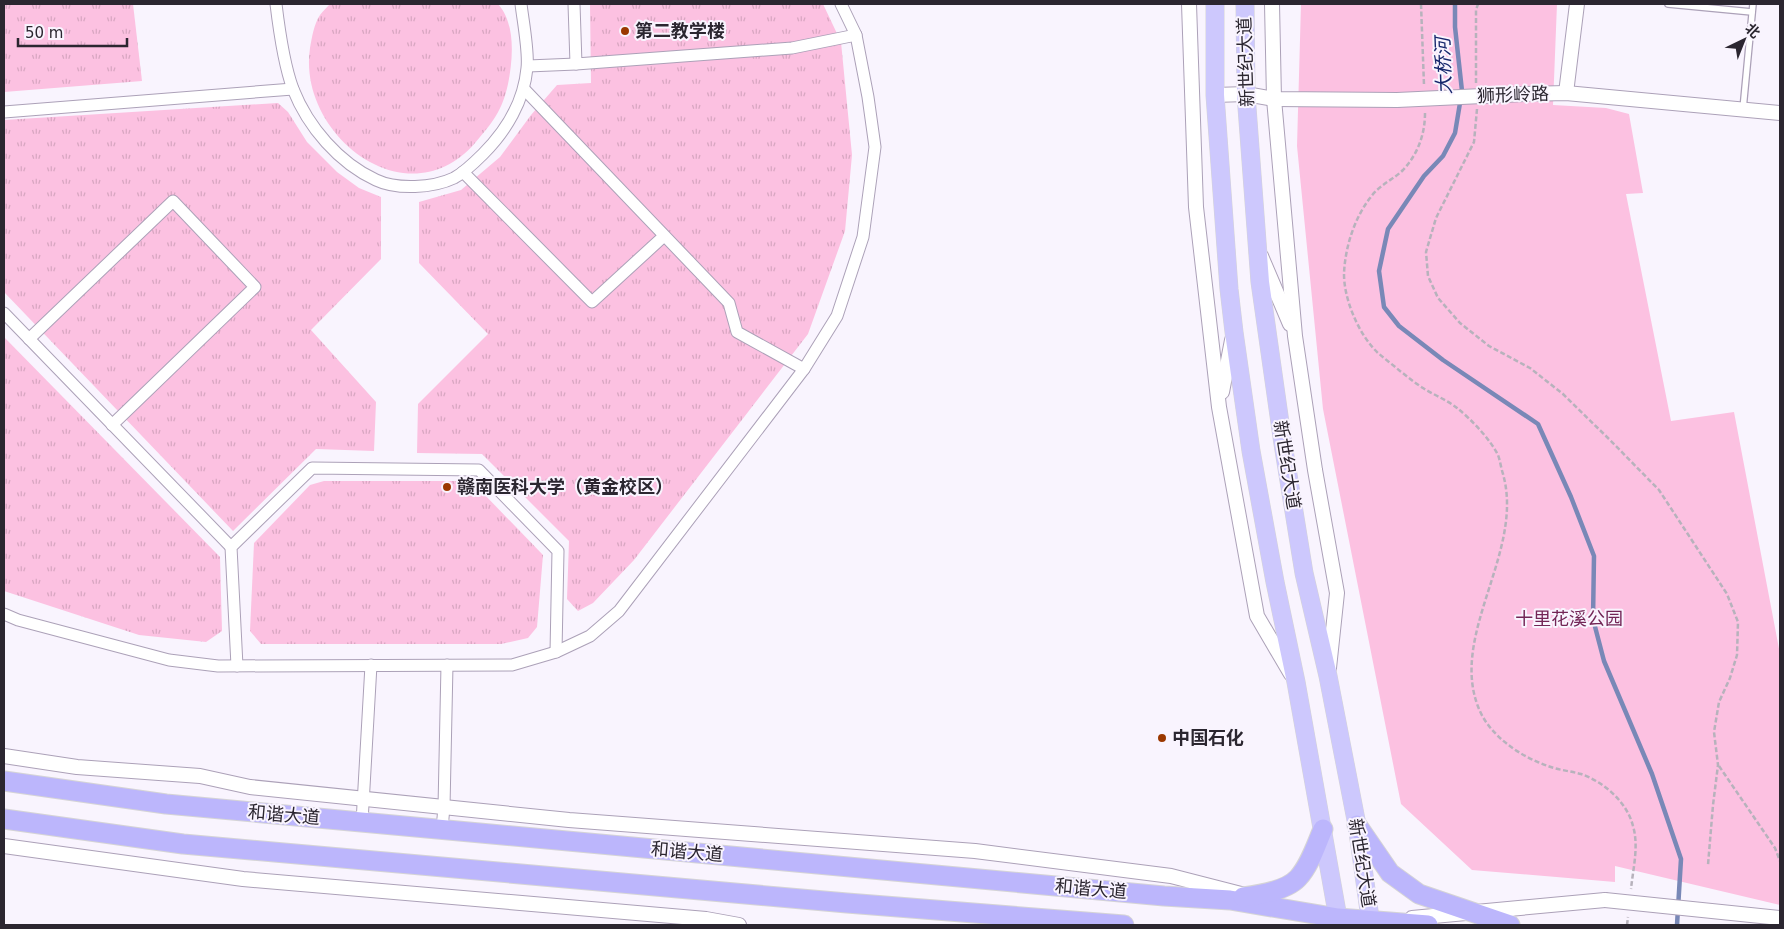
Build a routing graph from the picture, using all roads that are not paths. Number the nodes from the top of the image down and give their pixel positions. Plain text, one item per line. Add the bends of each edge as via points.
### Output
1 (276, 4) edge
2 (521, 4) edge
3 (574, 4) edge
4 (841, 4) edge
5 (1189, 4) edge
6 (1215, 4) edge
7 (1244, 4) edge
8 (1272, 4) edge
9 (1577, 4) edge
10 (1668, 4) edge
11 (1753, 4) edge
12 (1752, 12) junction
13 (856, 35) junction
14 (576, 64) junction
15 (528, 66) junction
16 (293, 89) junction
17 (524, 89) junction
18 (1566, 93) junction
19 (1246, 94) junction
20 (1215, 95) junction
21 (1274, 98) junction
22 (1743, 109) junction
23 (4, 112) edge
24 (1780, 113) edge
25 (463, 172) junction
26 (664, 236) junction
27 (1258, 250) junction
28 (4, 313) edge
29 (1234, 332) junction
30 (1295, 336) junction
31 (29, 339) junction
32 (804, 369) junction
33 (1219, 407) junction
34 (112, 425) junction
35 (231, 547) junction
36 (4, 614) edge
37 (556, 652) junction
38 (372, 665) junction
39 (447, 665) junction
40 (237, 666) junction
41 (1328, 676) junction
42 (1296, 682) junction
43 (4, 756) edge
44 (4, 781) edge
45 (363, 798) junction
46 (444, 807) junction
47 (4, 819) edge
48 (362, 822) junction
49 (1357, 825) junction
50 (442, 829) junction
51 (1323, 829) junction
52 (4, 846) edge
53 (1250, 896) junction
54 (1230, 900) junction
55 (1473, 912) junction
56 (1780, 918) edge
57 (1338, 922) edge
58 (1371, 923) edge
59 (739, 925) edge
60 (1124, 925) edge
61 (1428, 925) edge
62 (1510, 925) edge

1 - 16 street
2 - 15 street
3 - 14 street
4 - 13 street
5 - 33 street via 1196,207
6 - 20 main road, 新世纪大道
7 - 19 main road, 新世纪大道
8 - 21 street
9 - 18 street
10 - 12 lane
11 - 12 lane
12 - 22 lane
13 - 14 street via 792,48
13 - 32 street via 875,147 863,237 837,316
14 - 15 street
15 - 17 street
16 - 23 street
16 - 25 street via 310,122 327,143 347,162 377,181 418,186 438,184
17 - 25 street via 510,122 491,146
17 - 26 street
18 - 21 street, 狮形岭路, bridge via 1397,100
18 - 22 street, 狮形岭路
19 - 20 street, 狮形岭路
19 - 21 street, 狮形岭路
19 - 27 main road, 新世纪大道
20 - 29 main road, 新世纪大道
21 - 30 street
22 - 24 street, 狮形岭路
25 - 26 street via 592,302
26 - 32 street via 729,303 737,332
27 - 30 street
27 - 41 main road, 新世纪大道 via 1284,454 1304,573
28 - 31 street
29 - 33 street
29 - 42 main road, 新世纪大道 via 1255,470
30 - 41 street via 1337,593
31 - 34 street
31 - 34 street via 173,201 255,287
32 - 37 street via 619,612 590,636
33 - 42 street via 1257,616
34 - 35 street
35 - 37 street via 312,468 479,470 558,551
35 - 40 street
36 - 40 street via 169,660
37 - 39 street via 512,665
38 - 39 street
38 - 40 street
38 - 45 street
39 - 46 street
41 - 49 main road, 新世纪大道
42 - 51 main road, 新世纪大道
43 - 45 street via 78,767 200,776 250,787
44 - 48 highway, 和谐大道 via 166,804
45 - 46 street
45 - 48 street
46 - 50 street
46 - 53 street via 569,820 975,851 1171,876
47 - 60 highway, 和谐大道 via 193,845
48 - 50 highway, 和谐大道
49 - 55 highway via 1390,873 1419,894
49 - 58 main road, 新世纪大道
50 - 54 highway, 和谐大道
51 - 53 highway via 1297,879 1274,891
51 - 57 main road, 新世纪大道
52 - 59 street via 243,880 706,919
53 - 54 highway
53 - 57 street
54 - 57 highway, 和谐大道
55 - 56 street, bridge via 1606,900
55 - 58 street
55 - 62 highway
57 - 58 highway, 和谐大道
58 - 61 highway, 和谐大道

